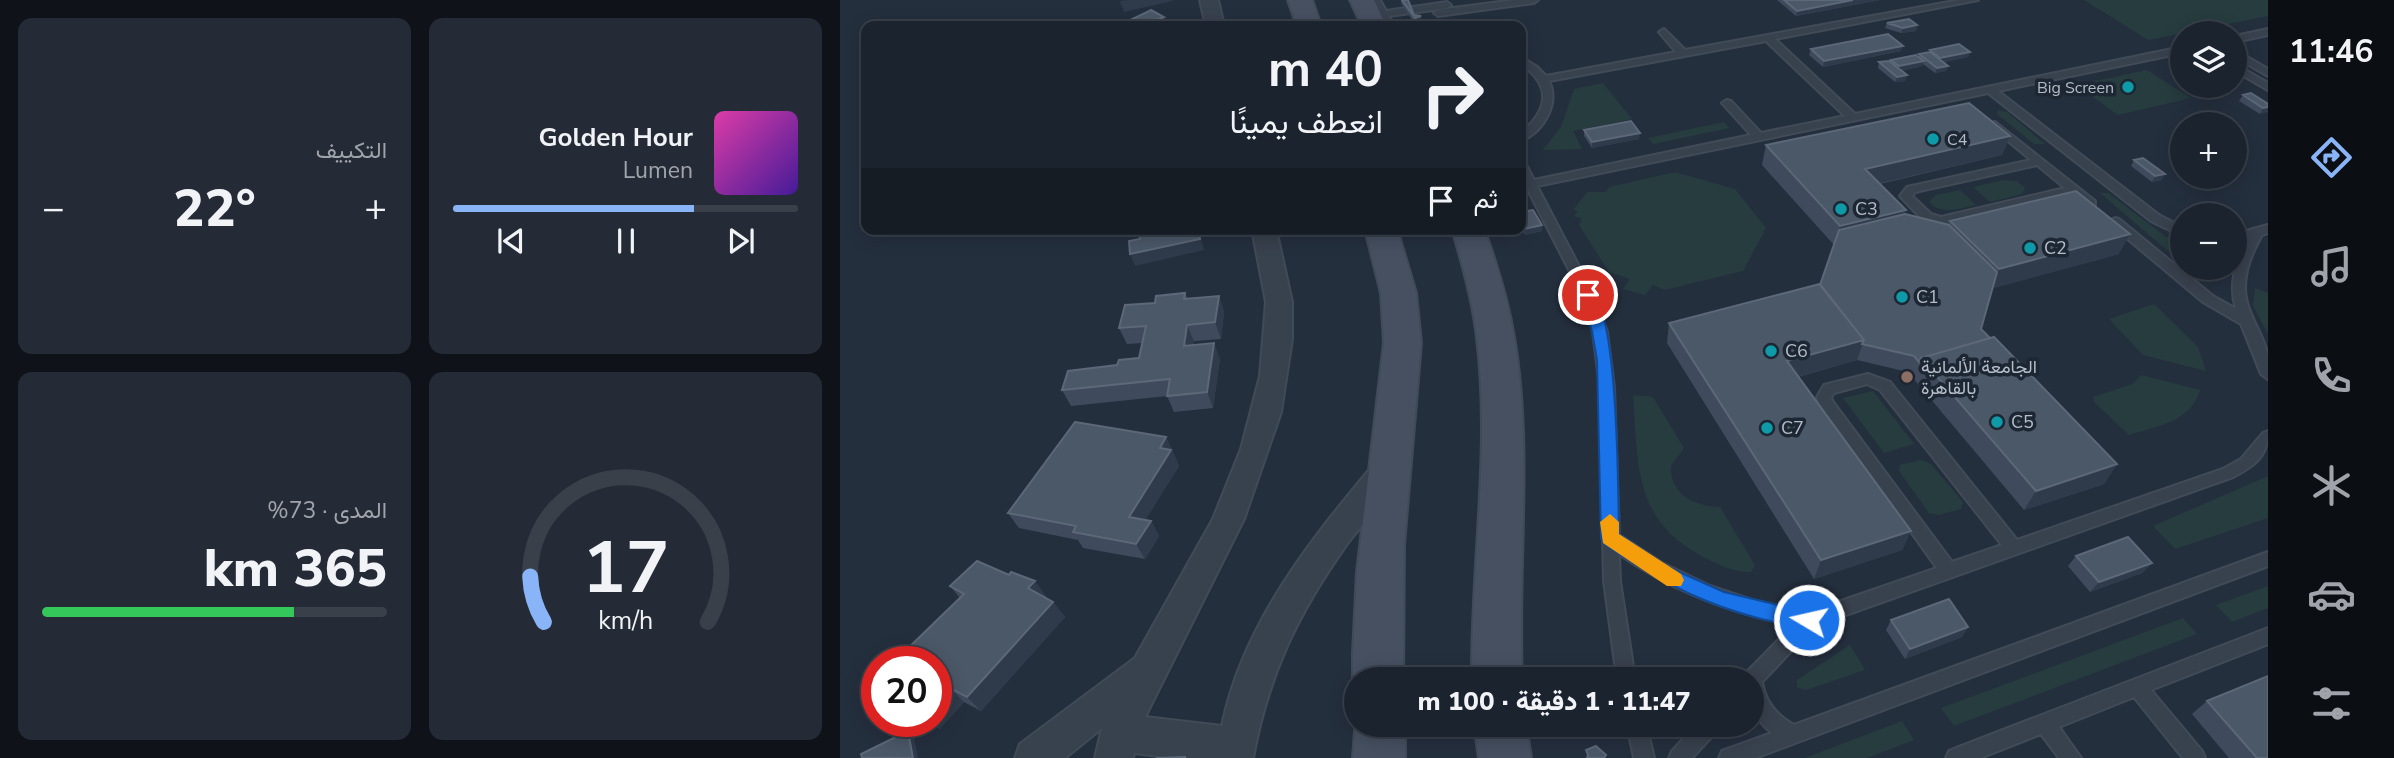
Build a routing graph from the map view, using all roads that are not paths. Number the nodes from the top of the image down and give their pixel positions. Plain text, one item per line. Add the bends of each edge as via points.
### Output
1 (1209, 0) edge
2 (1300, 0) edge
3 (1362, 0) edge
4 (1376, 0) edge
5 (1483, 0) edge
6 (1534, 0) edge
7 (1974, 0) edge
8 (1435, 6) edge
9 (1379, 20) edge
10 (1214, 21) edge
11 (1307, 21) edge
12 (1664, 32) dead end
13 (2268, 32) edge
14 (2247, 36) edge
15 (1768, 38) junction
16 (2170, 53) edge
17 (1683, 54) junction
18 (2247, 60) edge
19 (1526, 64) edge
20 (2268, 73) edge
21 (2247, 74) edge
22 (1544, 79) junction
23 (2268, 87) edge
24 (1992, 90) junction
25 (1727, 103) dead end
26 (1970, 104) junction
27 (1853, 118) junction
28 (1526, 134) edge
29 (1759, 138) junction
30 (2039, 160) junction
31 (1526, 185) edge
32 (2075, 190) junction
33 (2170, 226) edge
34 (2263, 230) edge
35 (1265, 235) edge
36 (1383, 235) edge
37 (1470, 235) edge
38 (2244, 320) junction
39 (2268, 374) edge
40 (2268, 437) edge
41 (1390, 467) junction
42 (1610, 538) junction
43 (2014, 548) junction
44 (2268, 559) edge
45 (1949, 571) junction
46 (1809, 620) junction
47 (2268, 636) edge
48 (1379, 667) edge
49 (1496, 667) edge
50 (1624, 667) edge
51 (1764, 667) edge
52 (1147, 669) junction
53 (2137, 687) junction
54 (1764, 711) edge
55 (2045, 724) junction
56 (1792, 734) junction
57 (1379, 737) edge
58 (1502, 737) edge
59 (1639, 737) edge
60 (1698, 737) edge
61 (1117, 746) edge
62 (1234, 752) edge
63 (1034, 758) edge
64 (1379, 758) edge
65 (1505, 758) edge
66 (1644, 758) edge
67 (1679, 758) edge
68 (1729, 758) edge
69 (1956, 758) edge
70 (2071, 758) edge
71 (2195, 758) edge

1 - 10 street
2 - 11 main road
3 - 9 main road
4 - 9 lane
5 - 8 lane
6 - 8 lane
7 - 15 lane
8 - 9 lane
12 - 17 lane
13 - 14 lane
15 - 17 lane
15 - 27 lane
16 - 24 lane
17 - 22 lane
18 - 20 lane
19 - 22 lane
21 - 23 lane
22 - 28 lane via 1549,107
24 - 26 lane
24 - 33 lane
25 - 29 lane
26 - 27 lane
26 - 30 lane
27 - 29 lane
29 - 31 lane
30 - 32 lane
30 - 32 lane via 1911,190 1906,197 1927,217 1941,221
31 - 42 lane via 1588,295 1600,331
32 - 38 lane via 2208,299
34 - 38 lane via 2242,260 2238,276
35 - 52 street via 1279,300 1278,359 1263,427 1198,578
36 - 41 main road via 1400,302 1400,412
37 - 49 main road via 1482,263 1495,324 1502,394
38 - 39 lane
40 - 43 lane via 2246,463 2228,473
41 - 48 main road
41 - 62 street via 1317,558 1283,610 1257,670
42 - 46 lane via 1670,578 1721,600
42 - 50 lane
43 - 45 lane
43 - 45 lane via 1885,386 1868,379 1829,389 1826,404
44 - 56 lane
45 - 46 lane
46 - 51 lane
47 - 53 lane
52 - 61 street
52 - 63 street
53 - 55 lane
53 - 71 lane
54 - 56 lane
55 - 69 lane
55 - 70 lane
56 - 68 lane
57 - 64 main road
58 - 65 main road
59 - 66 lane
60 - 67 lane
61 - 62 street

